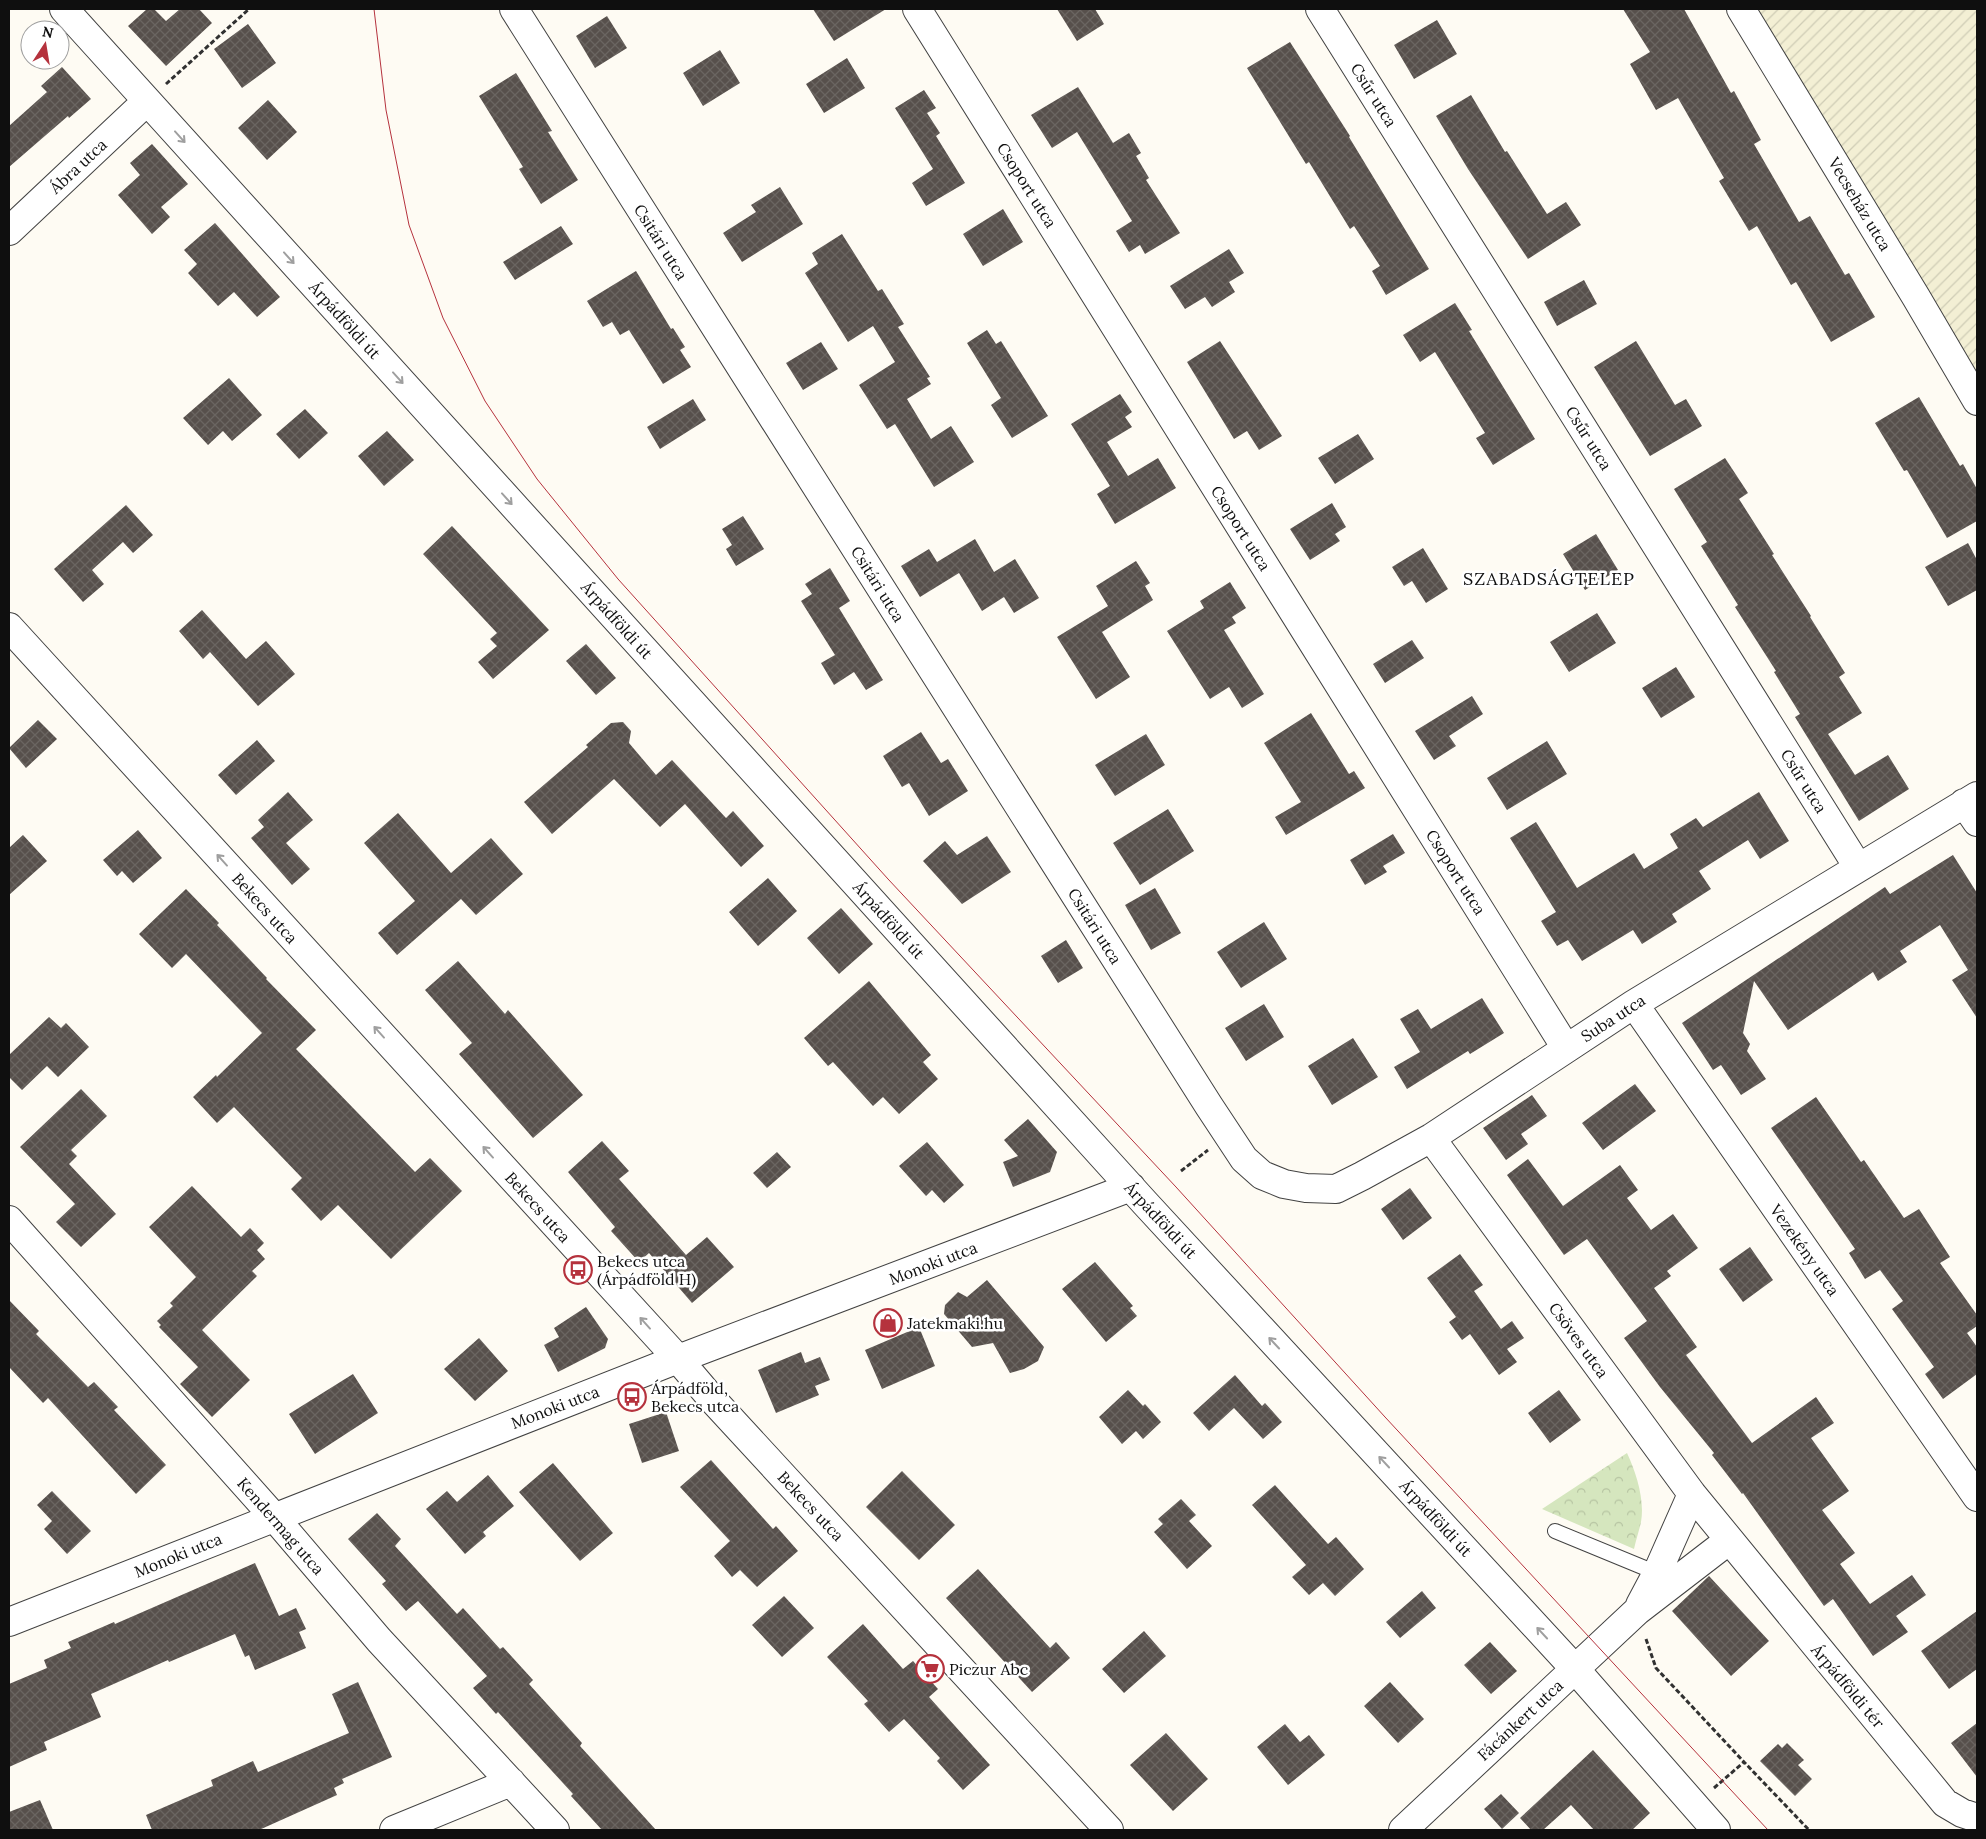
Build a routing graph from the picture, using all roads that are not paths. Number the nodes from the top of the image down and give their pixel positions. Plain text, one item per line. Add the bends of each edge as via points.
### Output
1 (64, 9) edge
2 (514, 9) edge
3 (917, 9) edge
4 (1320, 9) edge
5 (1740, 9) edge
6 (147, 101) junction
7 (9, 231) edge
8 (1977, 401) edge
9 (9, 627) edge
10 (1973, 807) edge
11 (1858, 867) junction
12 (1634, 1004) junction
13 (1566, 1048) junction
14 (1431, 1138) junction
15 (1244, 1159) joint
16 (1131, 1188) junction
17 (9, 1220) edge
18 (678, 1359) junction
19 (1692, 1494) junction
20 (1977, 1497) edge
21 (274, 1517) junction
22 (1555, 1531) dead end
23 (1728, 1541) junction
24 (1657, 1573) junction
25 (1637, 1611) junction
26 (9, 1622) edge
27 (1575, 1669) junction
28 (511, 1782) junction
29 (1977, 1818) edge
30 (394, 1830) edge
31 (555, 1830) edge
32 (1109, 1830) edge
33 (1403, 1830) edge
34 (1716, 1830) edge

1 - 6 street, Árpádföldi út
2 - 15 street, Csitári utca
3 - 13 street, Csoport utca
4 - 11 street, Csűr utca
5 - 8 street, Vecseház utca
6 - 7 street, Ábra utca
6 -> 16 street, Árpádföldi út
18 -> 9 street, Bekecs utca
10 - 11 street, Suba utca
11 - 12 street, Suba utca
12 - 13 street, Suba utca
12 - 20 street, Vezekény utca
13 - 14 street, Suba utca
14 - 15 street, Suba utca via 1336,1189 1284,1184 1262,1175
14 - 19 street, Csöves utca
16 - 18 street, Monoki utca
27 -> 16 street, Árpádföldi út
17 - 21 street, Kendermag utca
18 - 21 street, Monoki utca
18 - 32 street, Bekecs utca
19 - 23 street, Csöves utca
19 - 24 street, Fácánkert utca
21 - 26 street, Monoki utca
21 - 28 street, Kendermag utca via 379,1640
22 - 24 lane
23 - 25 street, Fácánkert utca
23 - 29 street, Árpádföldi tér via 1945,1803 1962,1814
24 - 25 street, Fácánkert utca
25 - 27 street, Fácánkert utca
27 - 33 street, Fácánkert utca
27 - 34 street, Árpádföldi út
28 - 30 street
28 - 31 street, Kendermag utca

